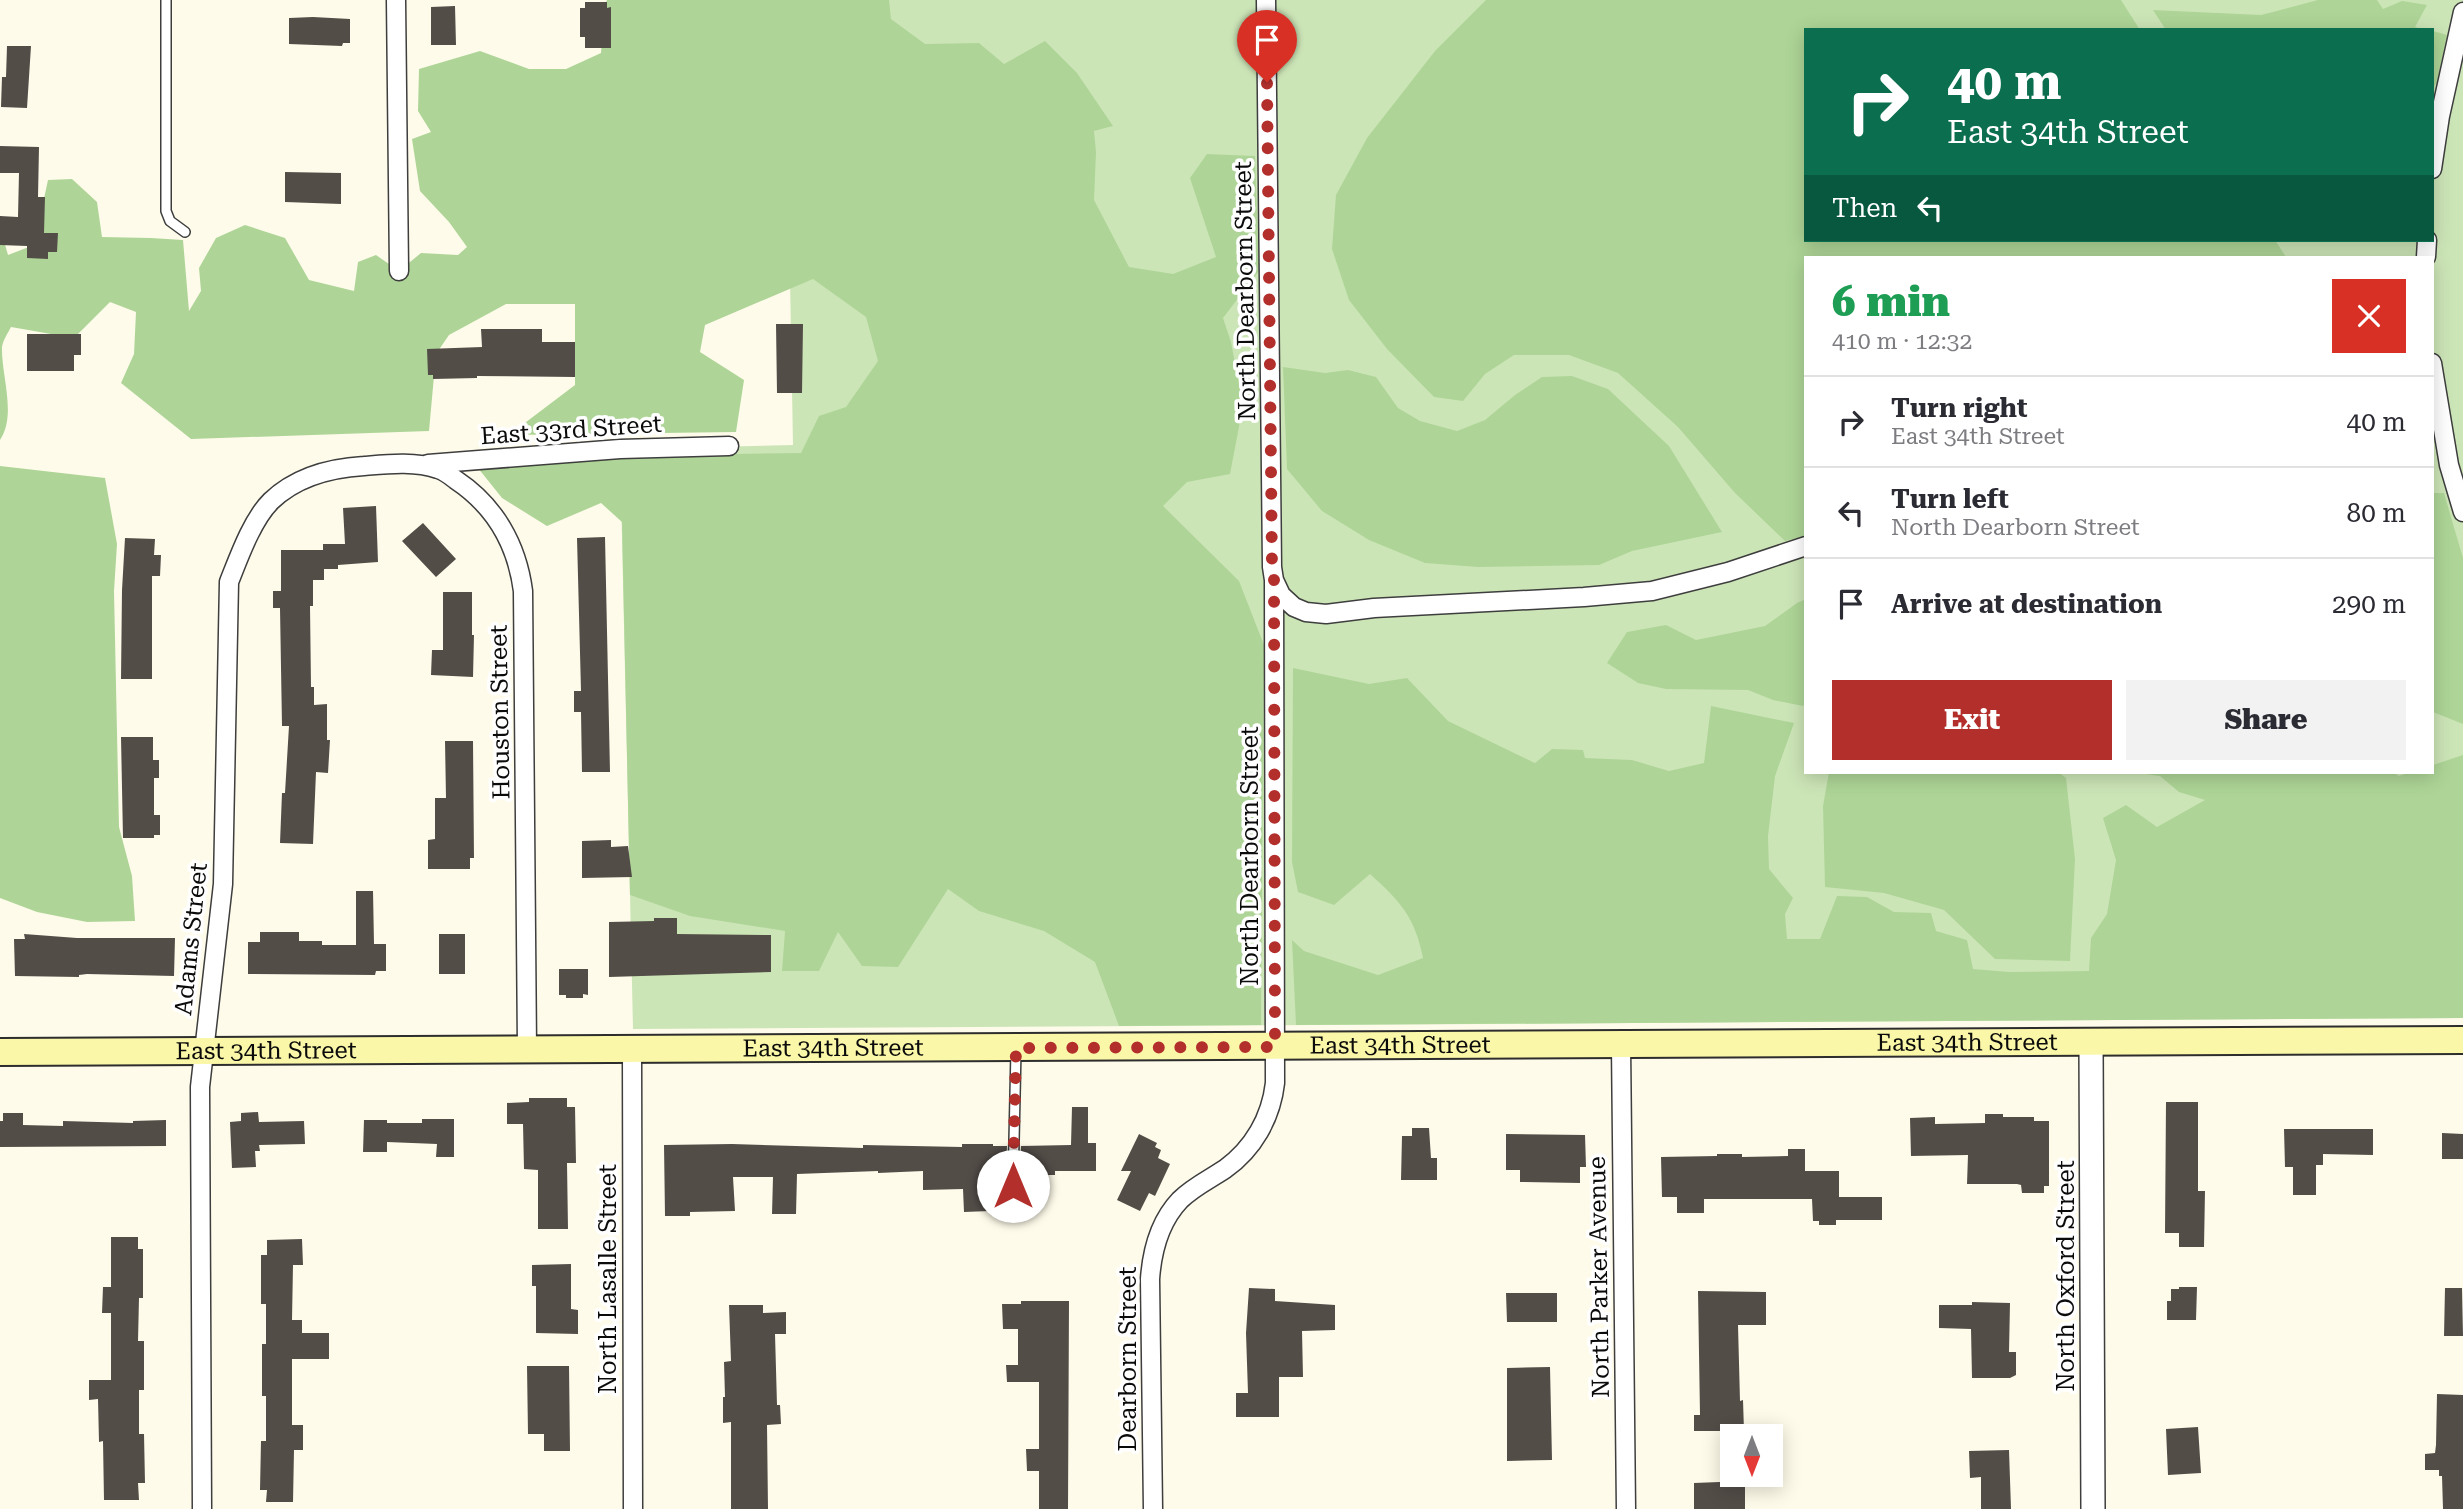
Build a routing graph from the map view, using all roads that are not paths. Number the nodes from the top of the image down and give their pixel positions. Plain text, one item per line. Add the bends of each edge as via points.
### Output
1 (166, 0) edge
2 (396, 0) edge
3 (1266, 0) edge
4 (2463, 12) edge
5 (2434, 156) edge
6 (185, 232) dead end
7 (399, 271) dead end
8 (2434, 386) edge
9 (729, 446) dead end
10 (379, 464) joint
11 (417, 464) junction
12 (2441, 467) edge
13 (2463, 512) edge
14 (1804, 546) edge
15 (1274, 580) junction
16 (2463, 1040) edge
17 (2091, 1043) junction
18 (1621, 1045) junction
19 (1275, 1047) junction
20 (1016, 1048) junction
21 (527, 1049) junction
22 (632, 1049) junction
23 (204, 1051) junction
24 (0, 1052) edge
25 (1013, 1186) dead end
26 (202, 1509) edge
27 (633, 1509) edge
28 (1153, 1509) edge
29 (1626, 1509) edge
30 (2093, 1509) edge

1 - 6 lane via 166,211 170,221
2 - 7 street
3 - 15 street, North Dearborn Street
4 - 5 street
8 - 12 street
9 - 11 street, East 33rd Street
10 - 11 street, Houston Street
10 - 23 street, Adams Street via 335,468 297,482 270,502 245,541 229,582 223,884
11 - 21 street, Houston Street via 440,470 484,501 510,541 520,575
12 - 13 street
14 - 15 street via 1728,572 1652,591 1326,614 1294,607
15 - 19 street, North Dearborn Street
16 - 17 main road, East 34th Street
17 - 18 main road, East 34th Street
17 - 30 street, North Oxford Street
18 - 19 main road, East 34th Street
18 - 29 street, North Parker Avenue
19 - 20 main road, East 34th Street
19 - 28 street, Dearborn Street via 1273,1093 1260,1131 1241,1156 1175,1206 1155,1246 1150,1279
20 - 22 main road, East 34th Street
20 - 25 lane
21 - 22 main road, East 34th Street
21 - 23 main road, East 34th Street
22 - 27 street, North Lasalle Street
23 - 24 main road, East 34th Street
23 - 26 street, Adams Street via 200,1087

